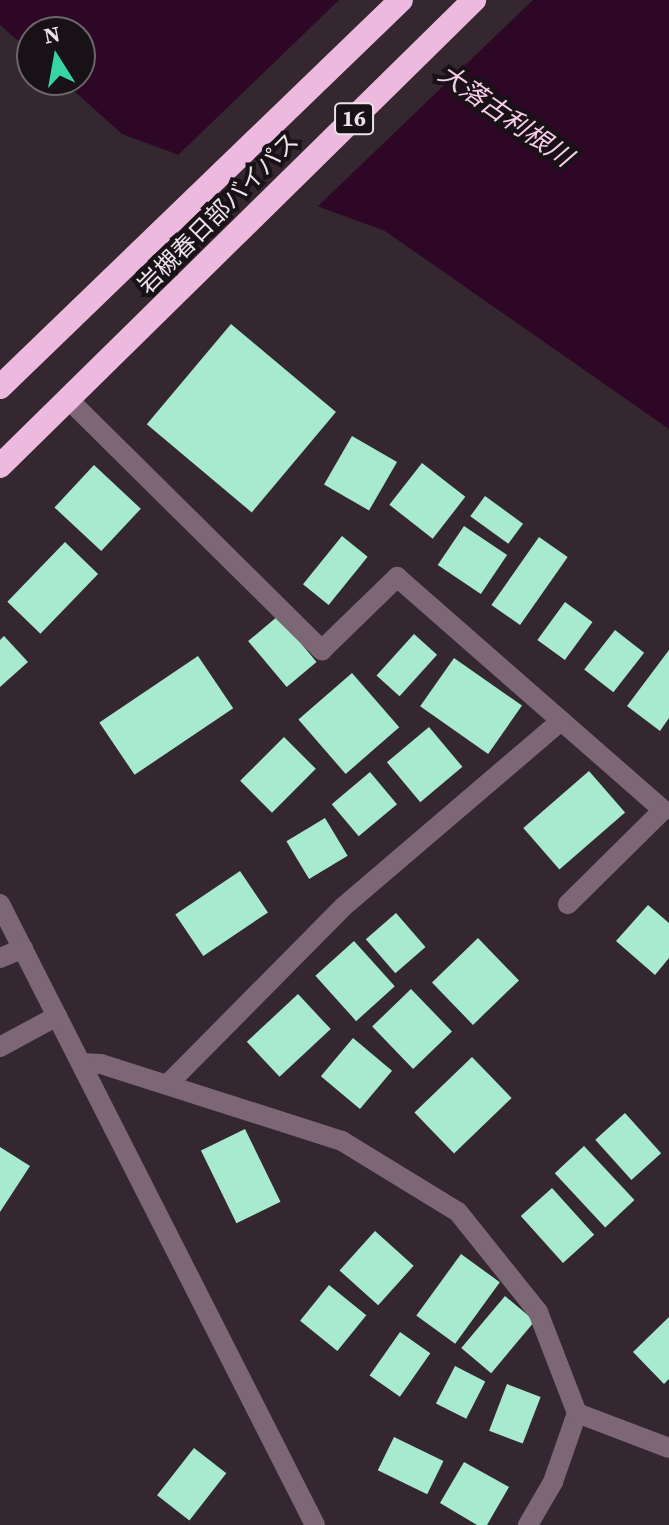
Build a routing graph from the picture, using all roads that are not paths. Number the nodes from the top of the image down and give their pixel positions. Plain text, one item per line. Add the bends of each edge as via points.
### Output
1 (401, 0) edge
2 (474, 0) edge
3 (0, 387) edge
4 (67, 398) junction
5 (0, 466) edge
6 (561, 721) junction
7 (0, 904) edge
8 (568, 904) dead end
9 (23, 948) junction
10 (0, 958) edge
11 (57, 1016) junction
12 (0, 1047) edge
13 (81, 1063) junction
14 (168, 1084) junction
15 (577, 1413) junction
16 (669, 1448) edge
17 (315, 1525) edge
18 (528, 1525) edge

1 - 3 highway, 岩槻春日部バイパス / 16
2 - 4 highway, 岩槻春日部バイパス / 16
4 - 5 highway, 岩槻春日部バイパス / 16
4 - 6 street via 322,650 397,577
6 - 8 street via 663,810
6 - 14 street via 343,907
7 - 9 street
9 - 10 street
9 - 11 street
11 - 12 street
11 - 13 street
13 - 14 street
13 - 17 street
14 - 15 street via 342,1141 458,1212 538,1312
15 - 16 street
15 - 18 street via 553,1482

